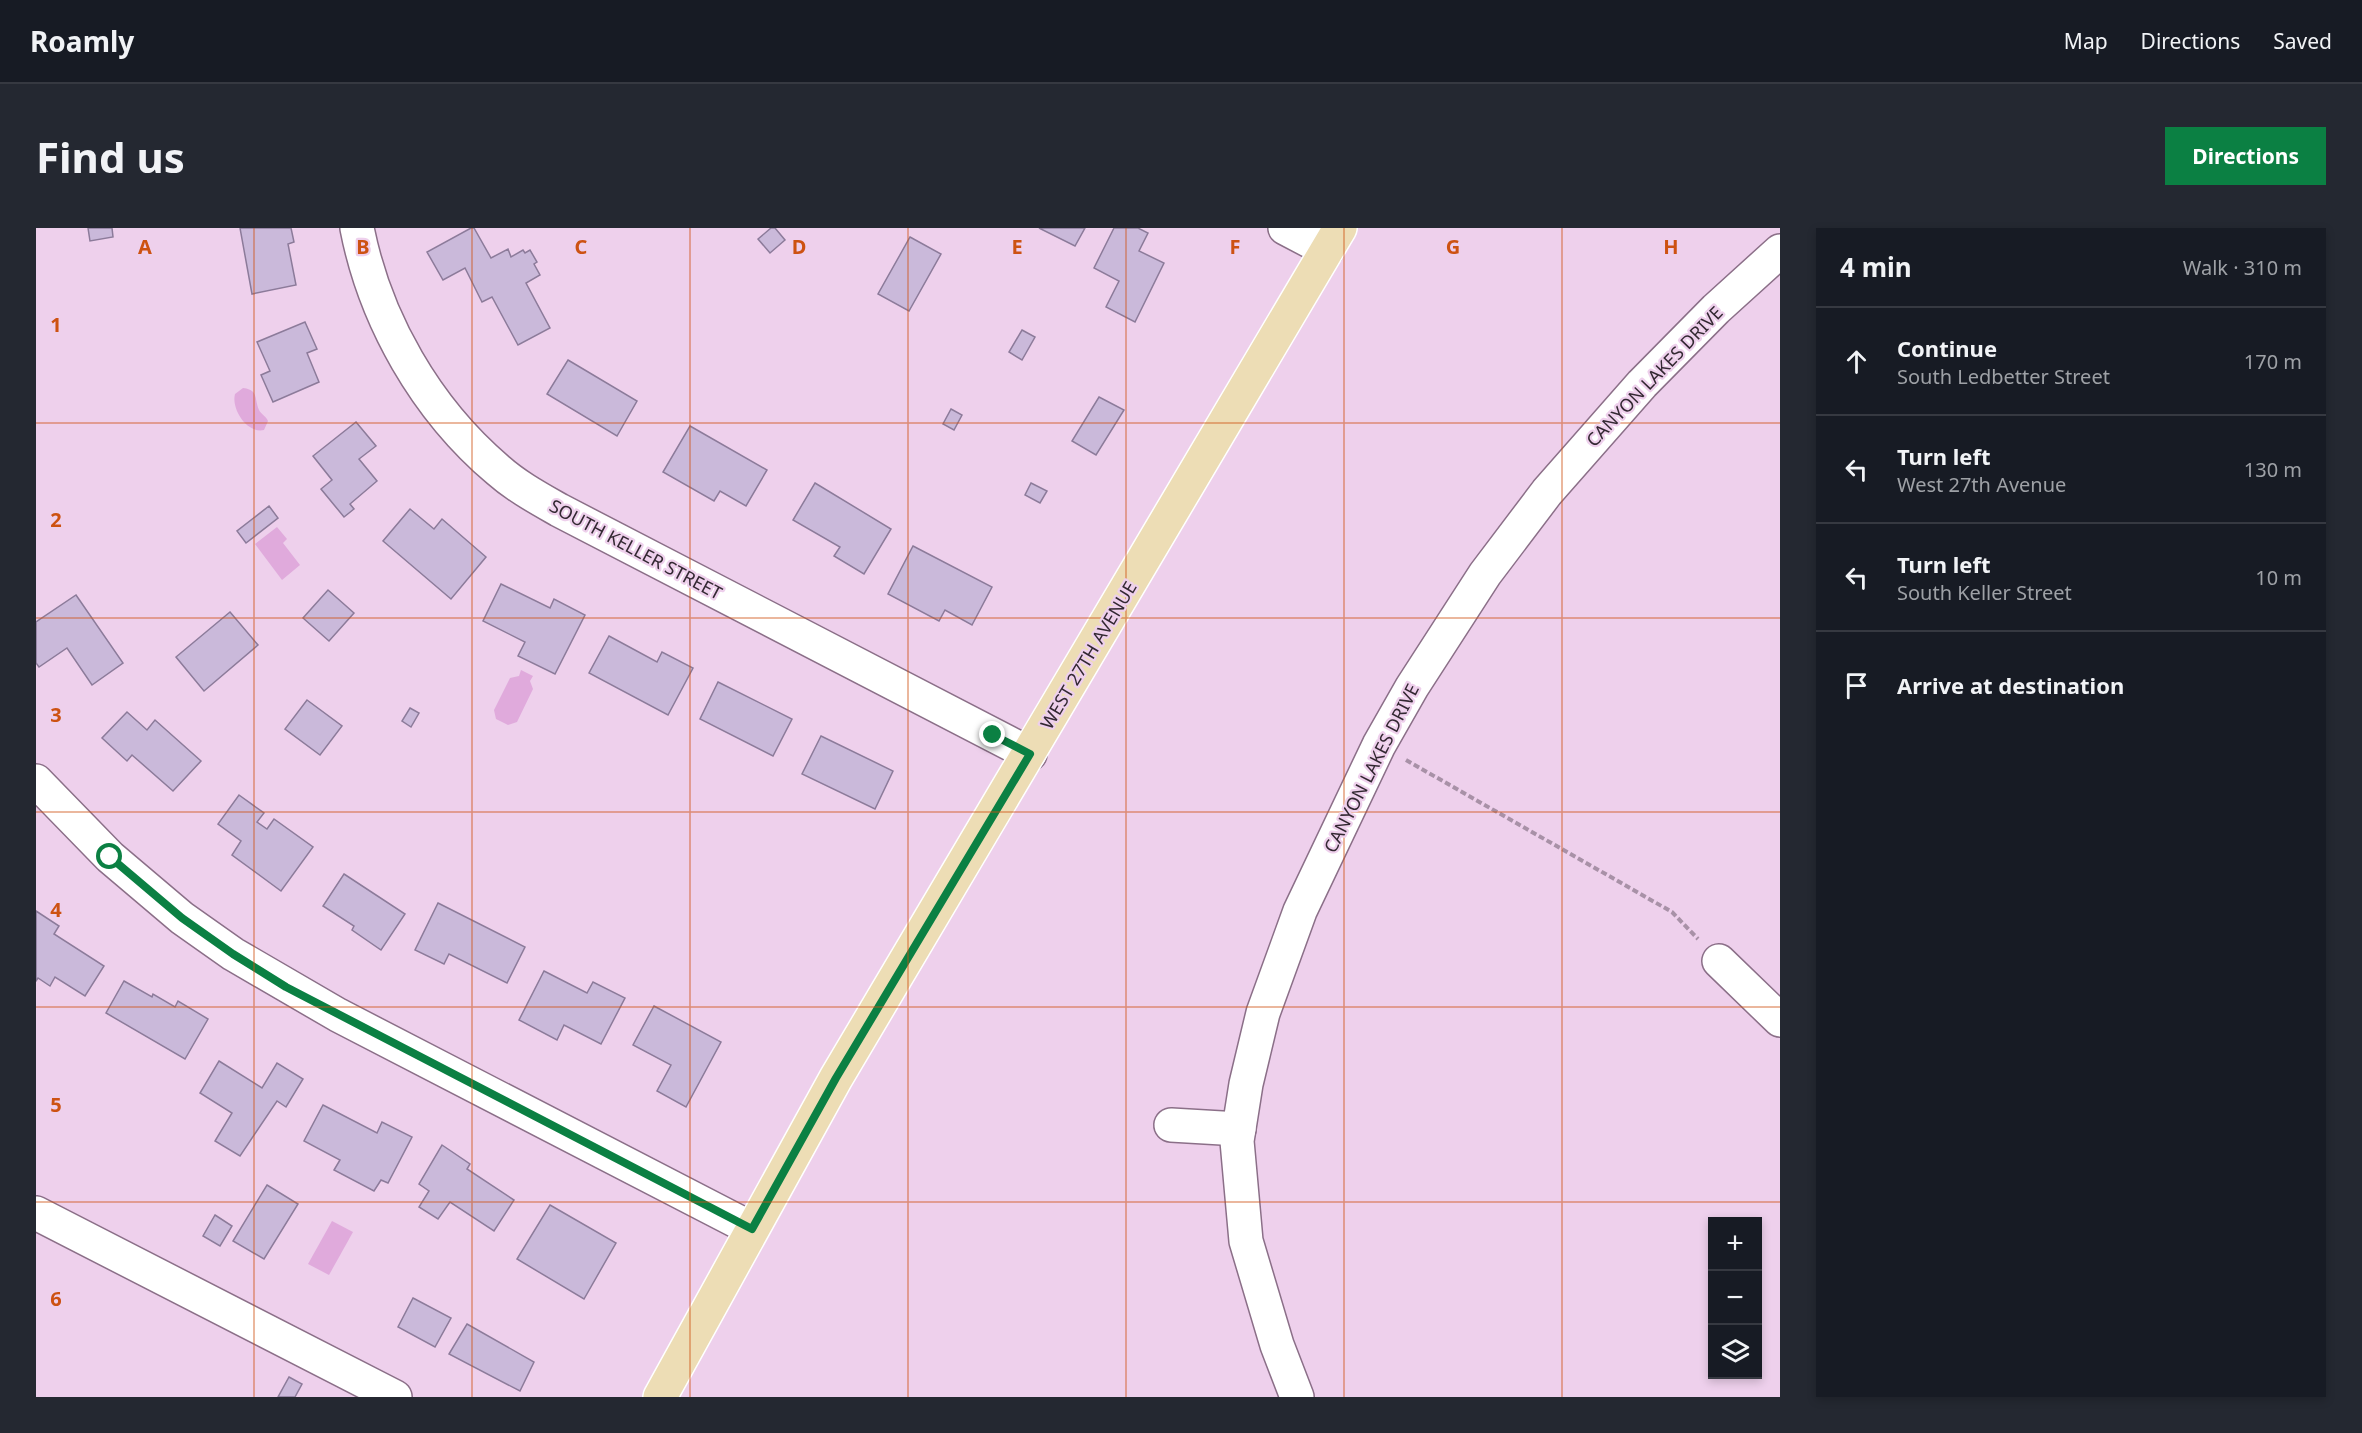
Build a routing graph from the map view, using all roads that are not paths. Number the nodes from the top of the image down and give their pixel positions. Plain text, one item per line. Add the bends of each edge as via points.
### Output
1 (357, 228) edge
2 (1286, 228) edge
3 (1334, 239) edge
4 (1780, 251) edge
5 (1030, 754) junction
6 (36, 781) edge
7 (1719, 961) road end
8 (1780, 1020) edge
9 (1171, 1125) dead end
10 (1239, 1129) junction
11 (36, 1213) edge
12 (752, 1229) junction
13 (395, 1397) edge
14 (660, 1397) edge
15 (1297, 1397) edge

1 - 5 street, SOUTH KELLER STREET via 374,286 407,362 452,423 498,471 559,510
2 - 3 street
3 - 5 main road, WEST 27TH AVENUE
4 - 10 street, CANYON LAKES DRIVE via 1716,309 1656,350 1485,574 1412,687 1379,745 1296,921 1263,1013
5 - 12 main road, WEST 27TH AVENUE via 836,1078
6 - 12 street via 118,864 182,918 233,954 338,1015
7 - 8 street
9 - 10 street
10 - 15 street, CANYON LAKES DRIVE via 1246,1241
11 - 13 street
12 - 14 main road, WEST 27TH AVENUE

